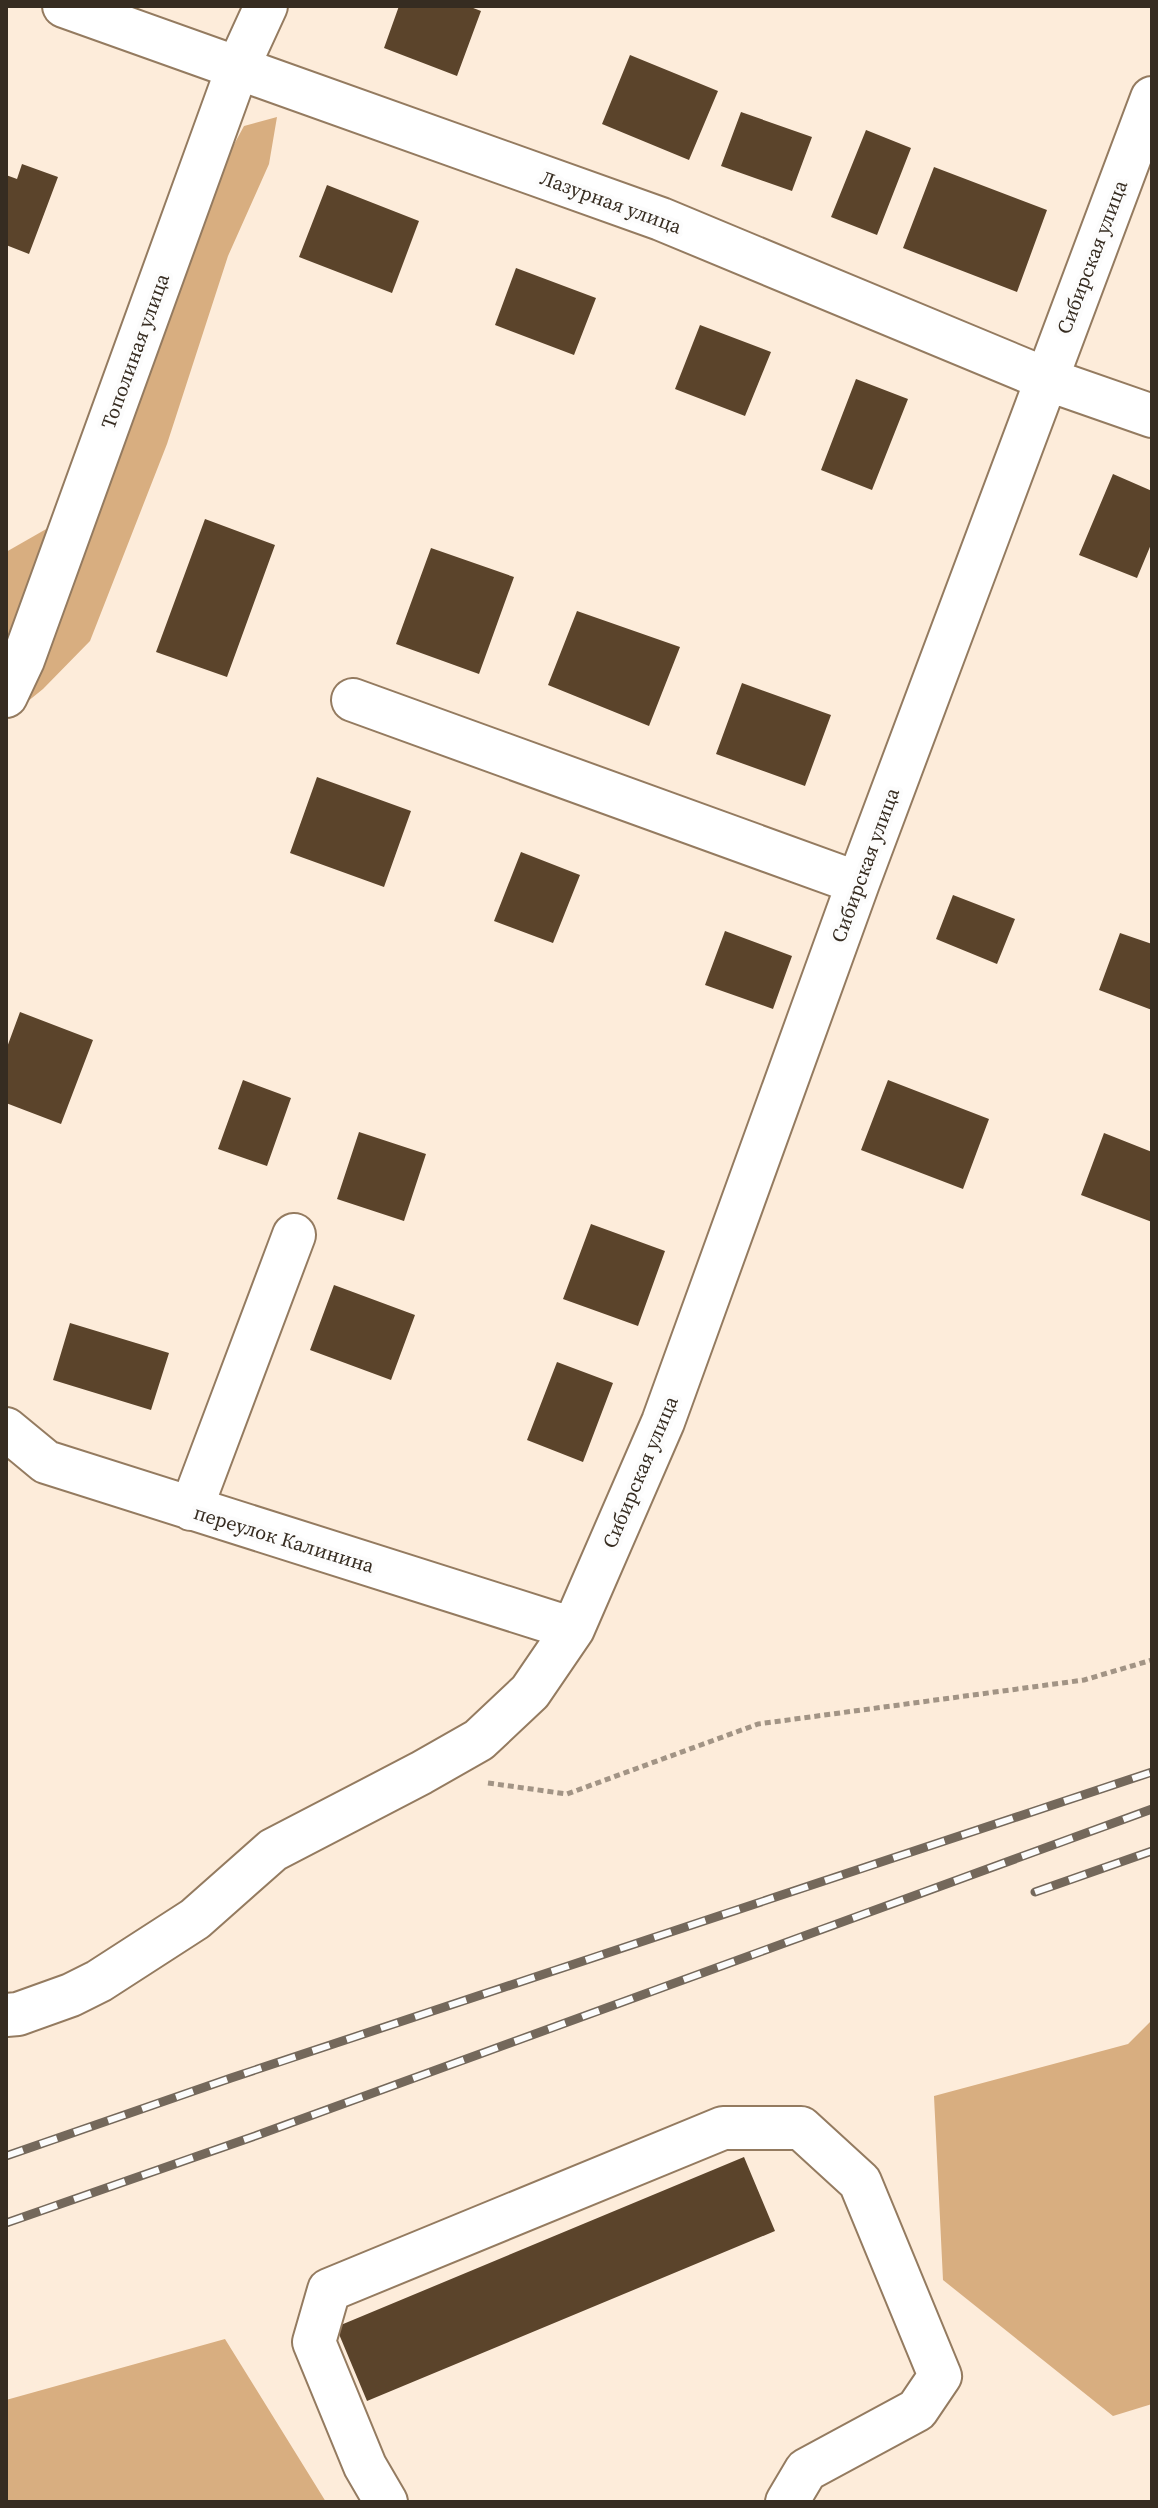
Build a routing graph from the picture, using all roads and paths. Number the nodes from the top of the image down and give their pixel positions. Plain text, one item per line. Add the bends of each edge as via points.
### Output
1 (64, 6) edge
2 (266, 6) edge
3 (238, 67) junction
4 (1152, 98) edge
5 (1046, 379) junction
6 (1152, 416) edge
7 (6, 696) edge
8 (353, 700) dead end
9 (858, 883) junction
10 (294, 1235) dead end
11 (6, 1429) edge
12 (191, 1509) junction
13 (573, 1629) junction
14 (1152, 1660) edge
15 (421, 1773) junction
16 (6, 2015) edge
17 (386, 2502) edge
18 (787, 2502) edge

1 - 3 street, Лазурная улица
2 - 3 street, Тополиная улица
3 - 5 street, Лазурная улица via 661,219
3 - 7 street, Тополиная улица
4 - 5 street, Сибирская улица
5 - 6 street, Лазурная улица
5 - 9 street, Сибирская улица
8 - 9 street
9 - 13 street, Сибирская улица via 663,1422
10 - 12 street
11 - 12 street, переулок Калинина via 46,1462
12 - 13 street, переулок Калинина
13 - 15 street, Сибирская улица via 530,1692 479,1740
14 - 15 path via 1084,1680 758,1724 567,1794
15 - 16 street, Сибирская улица via 273,1850 195,1919 99,1981
17 - 18 street via 365,2466 314,2342 329,2290 723,2128 801,2128 860,2182 940,2376 917,2410 806,2470

